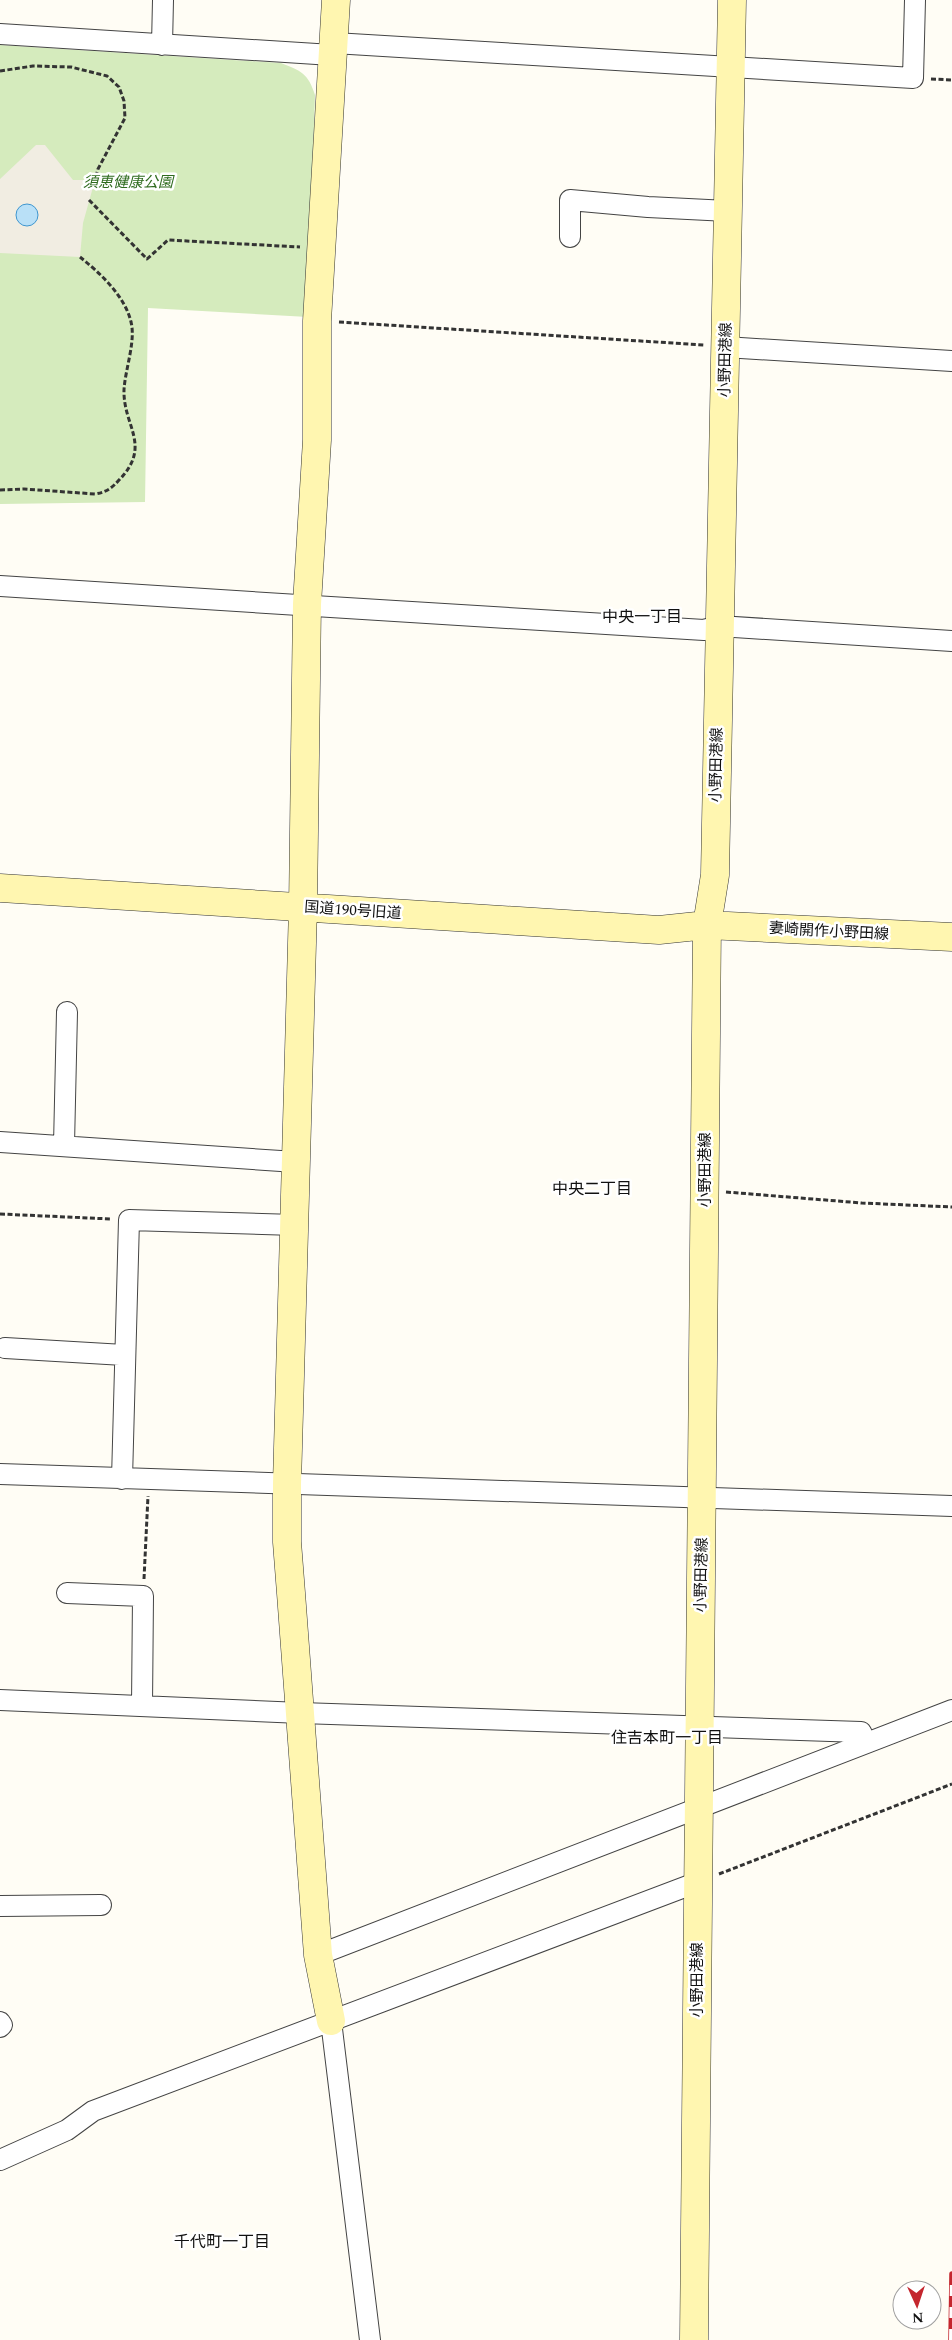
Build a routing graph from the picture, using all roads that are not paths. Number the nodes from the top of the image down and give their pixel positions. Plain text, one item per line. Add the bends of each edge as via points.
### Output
1 (163, 0) edge
2 (336, 0) edge
3 (732, 0) edge
4 (915, 0) edge
5 (0, 34) edge
6 (162, 44) junction
7 (333, 49) junction
8 (731, 68) junction
9 (728, 211) junction
10 (570, 237) dead end
11 (725, 347) junction
12 (952, 361) edge
13 (0, 586) edge
14 (307, 604) junction
15 (719, 626) junction
16 (952, 641) edge
17 (0, 888) edge
18 (303, 907) junction
19 (706, 925) junction
20 (952, 937) edge
21 (67, 1012) dead end
22 (0, 1142) edge
23 (64, 1145) junction
24 (296, 1162) junction
25 (294, 1225) junction
26 (5, 1348) dead end
27 (124, 1355) junction
28 (0, 1474) edge
29 (122, 1479) junction
30 (287, 1484) junction
31 (703, 1499) junction
32 (952, 1506) edge
33 (67, 1593) dead end
34 (0, 1700) edge
35 (142, 1705) junction
36 (952, 1710) edge
37 (300, 1713) junction
38 (699, 1726) junction
39 (866, 1742) junction
40 (698, 1810) junction
41 (698, 1882) junction
42 (101, 1905) dead end
43 (0, 1906) edge
44 (318, 1955) junction
45 (331, 2021) junction
46 (0, 2022) edge
47 (0, 2027) edge
48 (0, 2160) edge
49 (370, 2340) edge
50 (694, 2340) edge

1 - 6 street
2 - 7 street
3 - 8 street, 小野田港線
4 - 8 street via 913,78
5 - 6 street
6 - 7 street
7 - 8 street
7 - 14 street via 317,321 317,440
8 - 9 street, 小野田港線
9 - 10 street via 570,200
9 - 11 street, 小野田港線
11 - 12 street
11 - 15 street, 小野田港線
13 - 14 street
14 - 15 street via 694,630
14 - 18 street
15 - 16 street
15 - 19 street, 小野田港線 via 715,875
17 - 18 street, 国道190号旧道
18 - 19 street, 国道190号旧道 via 659,930
18 - 24 street
19 - 20 street, 妻崎開作小野田線
19 - 31 street, 小野田港線
21 - 23 street
22 - 23 street
23 - 24 street
24 - 25 street
25 - 27 street via 129,1220
25 - 30 street
26 - 27 street
27 - 29 street
28 - 29 street
29 - 30 street
30 - 31 street
30 - 37 street via 287,1542
31 - 32 street
31 - 38 street, 小野田港線
33 - 35 street via 143,1596
34 - 35 street
35 - 37 street
36 - 39 street
37 - 38 street
37 - 44 street
38 - 39 street via 861,1732
38 - 40 street, 小野田港線
39 - 40 street
40 - 41 street, 小野田港線
40 - 44 street
41 - 45 street
41 - 50 street, 小野田港線
42 - 43 street
44 - 45 street
45 - 48 street via 93,2111 67,2130
45 - 49 street
46 - 47 street

